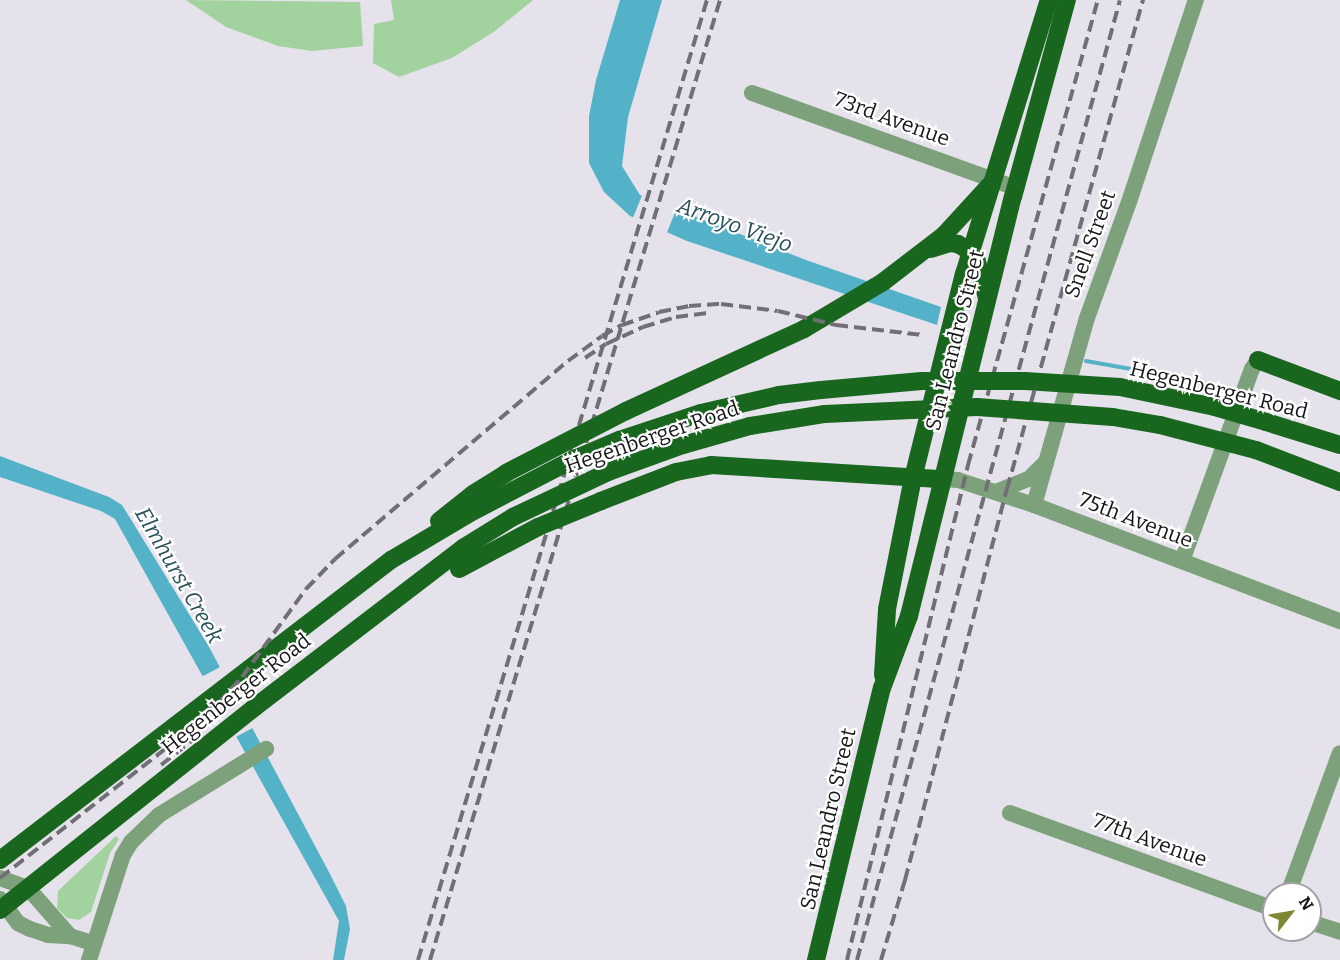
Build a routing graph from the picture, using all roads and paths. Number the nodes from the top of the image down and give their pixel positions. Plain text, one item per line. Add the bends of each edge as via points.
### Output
1 (1049, 0) edge
2 (1067, 0) edge
3 (1196, 0) edge
4 (752, 93) dead end
5 (994, 180) junction
6 (1016, 188) junction
7 (971, 252) junction
8 (917, 257) junction
9 (988, 302) junction
10 (1258, 360) joint
11 (1340, 391) edge
12 (1340, 445) edge
13 (1047, 462) junction
14 (913, 478) junction
15 (943, 479) junction
16 (1340, 482) edge
17 (996, 492) junction
18 (1034, 505) junction
19 (391, 560) junction
20 (1182, 561) junction
21 (383, 609) junction
22 (1340, 621) edge
23 (882, 688) junction
24 (266, 749) dead end
25 (1340, 753) edge
26 (1336, 777) edge
27 (1010, 813) dead end
28 (0, 860) edge
29 (0, 878) edge
30 (1293, 882) edge
31 (28, 888) junction
32 (2, 905) edge
33 (1262, 905) edge
34 (1322, 926) edge
35 (1340, 932) edge
36 (70, 936) junction
37 (91, 952) edge
38 (816, 960) edge

1 - 5 main road, San Leandro Street
2 - 6 main road, San Leandro Street
3 - 13 street, Snell Street via 1087,318
4 - 5 street, 73rd Avenue
5 - 6 street, 73rd Avenue
5 - 7 main road, San Leandro Street
5 - 8 main road via 954,226
6 - 9 main road, San Leandro Street
7 - 8 main road via 950,243
7 - 9 main road via 979,266
7 - 14 main road, San Leandro Street
8 - 19 main road, bridge via 804,329 626,411 506,473 473,494
9 - 15 main road, San Leandro Street
10 - 11 main road
10 - 20 street
12 - 19 main road, Hegenberger Road, bridge via 1215,407 1120,387 1025,381 922,381 779,395 701,413 619,440 536,478
13 - 17 street via 1029,479
13 - 18 street, Snell Street
14 - 15 main road, 75th Avenue
14 - 21 main road, 75th Avenue, bridge via 711,465 676,472 538,527
14 - 23 main road, San Leandro Street via 887,609
15 - 17 street, 75th Avenue
15 - 23 main road, San Leandro Street via 909,616
16 - 21 main road, Hegenberger Road, bridge via 1256,450 1113,417 977,407 825,414 750,426 608,472 513,517 463,548
17 - 18 street, 75th Avenue
18 - 20 street, 75th Avenue
19 - 28 main road, Hegenberger Road
20 - 22 street, 75th Avenue
21 - 31 main road, Hegenberger Road
23 - 38 main road, San Leandro Street
24 - 37 street via 159,815 130,842
25 - 26 street
26 - 30 street
27 - 33 street, 77th Avenue
29 - 31 street
31 - 32 main road, Hegenberger Road
31 - 36 street
32 - 36 street via 18,923 30,929
34 - 35 street
36 - 37 street

